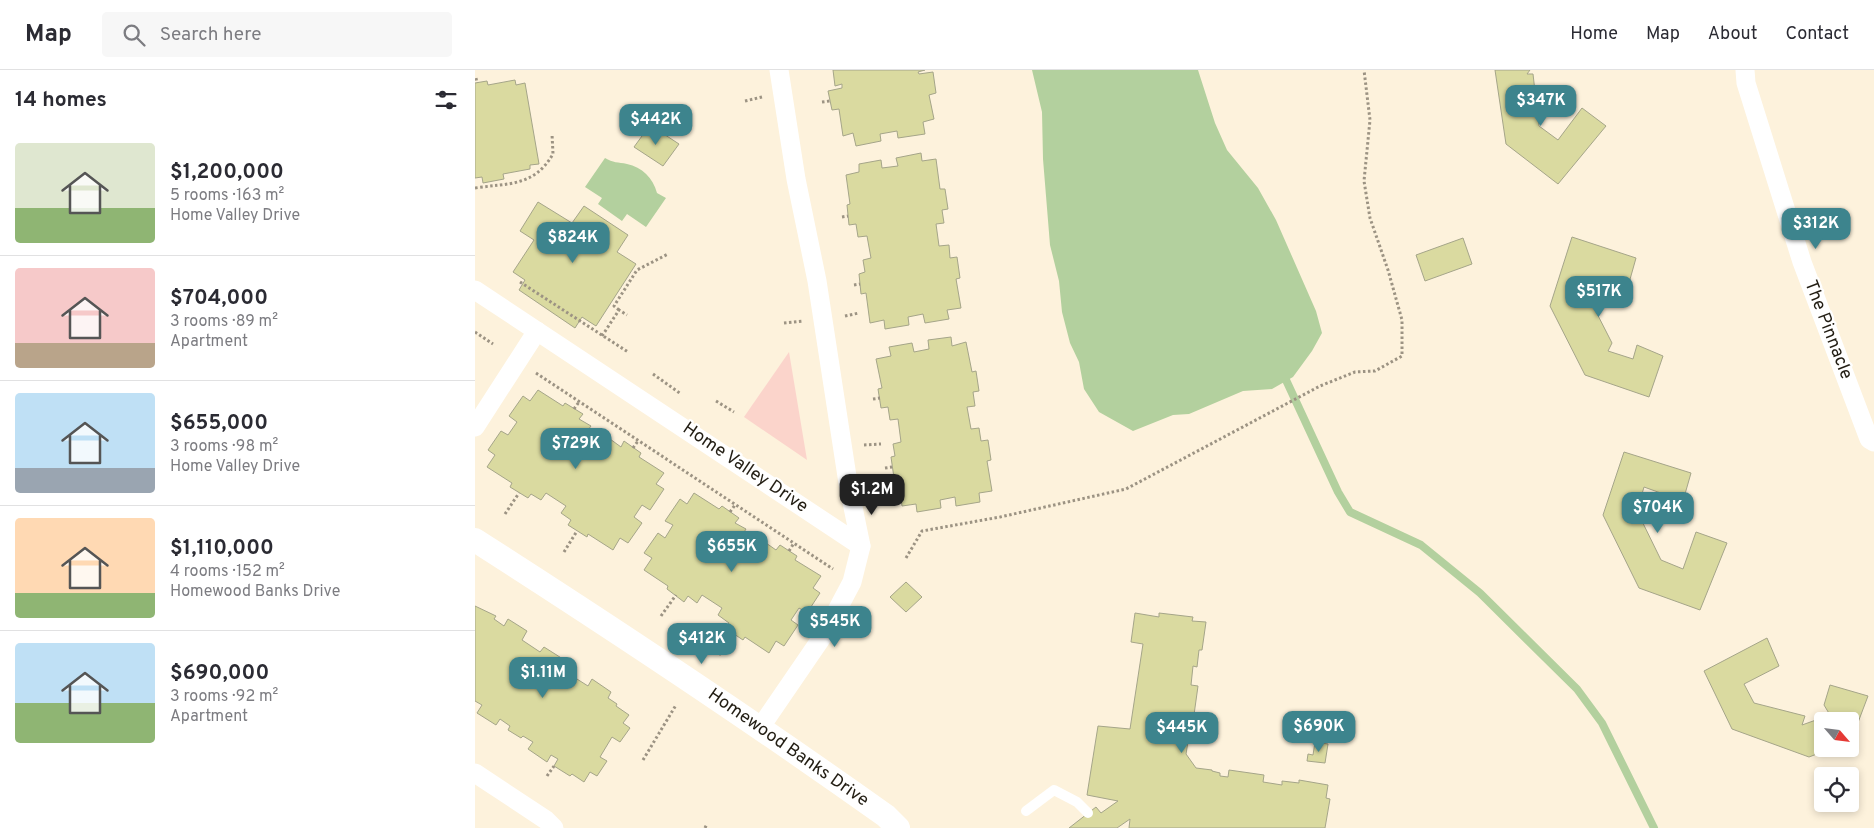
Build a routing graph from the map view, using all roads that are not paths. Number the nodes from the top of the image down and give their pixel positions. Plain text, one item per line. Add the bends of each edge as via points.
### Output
1 (779, 70) edge
2 (1745, 70) edge
3 (475, 290) edge
4 (537, 331) junction
5 (475, 427) edge
6 (1874, 442) edge
7 (475, 540) edge
8 (861, 546) junction
9 (760, 728) junction
10 (475, 773) edge
11 (1026, 811) dead end
12 (1088, 813) dead end
13 (554, 828) edge
14 (898, 828) edge

1 - 8 street
2 - 6 street, The Pinnacle via 1746,83 1802,262 1869,439
3 - 4 street, Home Valley Drive
4 - 5 street
4 - 8 street, Home Valley Drive
7 - 9 street, Homewood Banks Drive
8 - 9 street via 853,582 825,633
9 - 14 street, Homewood Banks Drive
10 - 13 street
11 - 12 lane via 1054,790 1077,802

